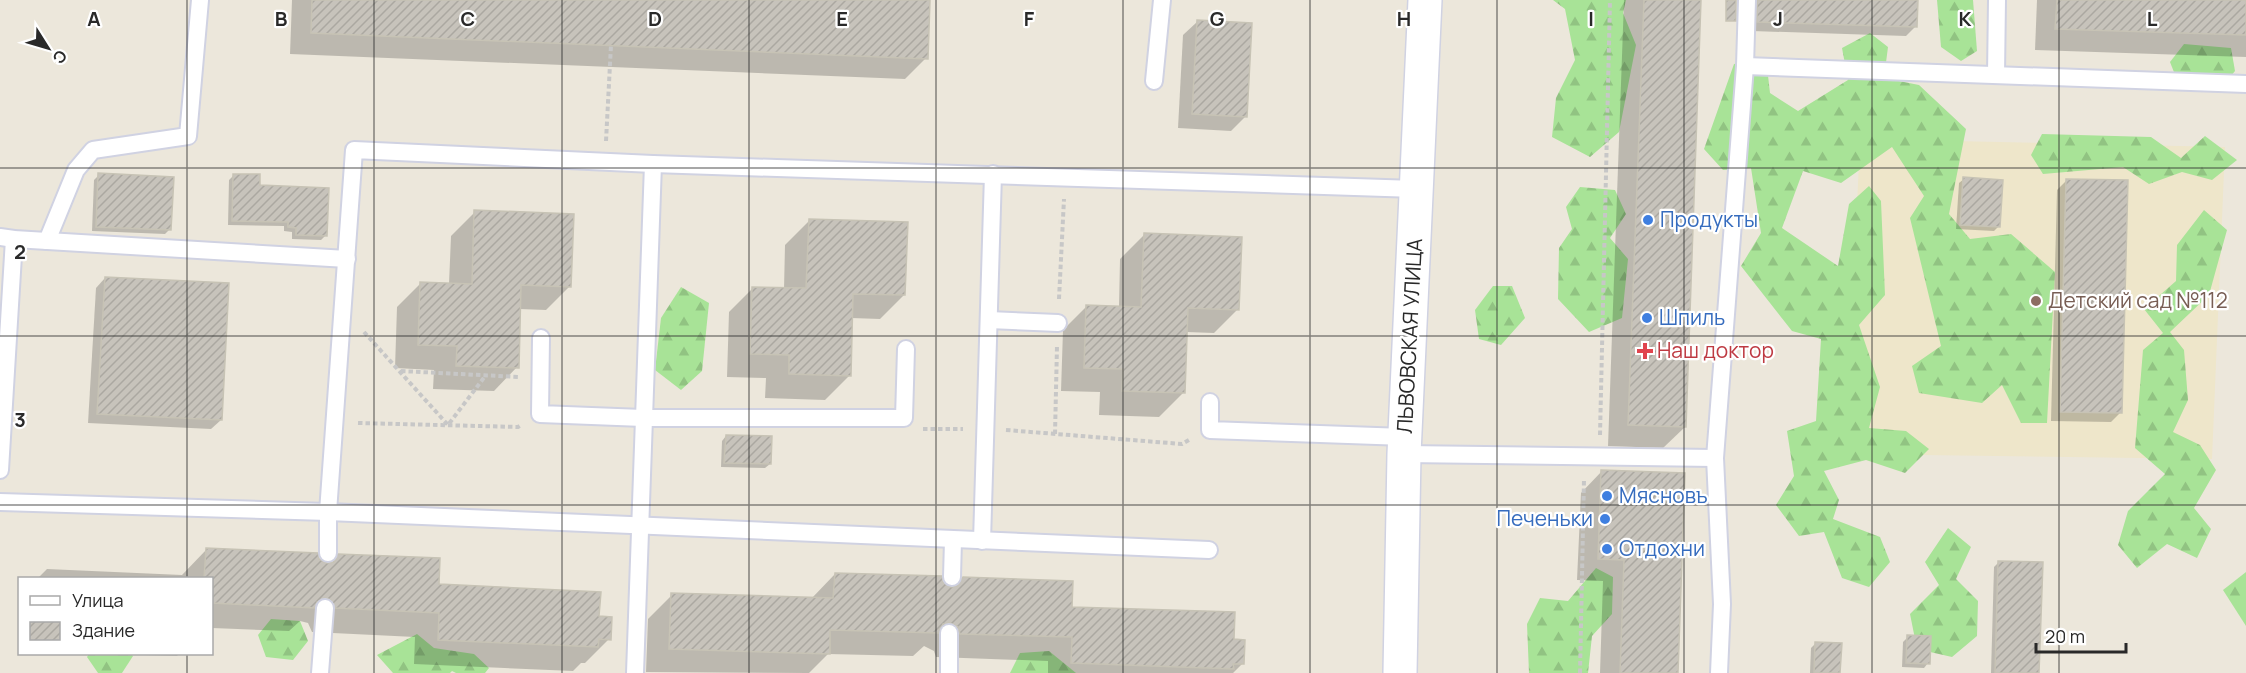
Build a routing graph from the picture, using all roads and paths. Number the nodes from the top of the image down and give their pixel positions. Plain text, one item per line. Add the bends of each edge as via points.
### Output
1 (200, 0) edge
2 (1162, 0) edge
3 (1425, 0) edge
4 (1611, 0) edge
5 (1747, 0) edge
6 (1997, 0) edge
7 (611, 45) dead end
8 (1745, 66) junction
9 (1996, 75) junction
10 (1154, 81) dead end
11 (2246, 84) edge
12 (605, 161) junction
13 (653, 164) junction
14 (993, 174) junction
15 (1416, 189) junction
16 (7, 238) edge
17 (47, 241) junction
18 (347, 259) junction
19 (343, 309) junction
20 (989, 320) junction
21 (1058, 323) dead end
22 (541, 338) dead end
23 (906, 349) dead end
24 (400, 371) junction
25 (486, 375) junction
26 (541, 378) junction
27 (1210, 402) dead end
28 (540, 414) junction
29 (643, 418) junction
30 (904, 418) junction
31 (335, 422) junction
32 (448, 425) junction
33 (986, 429) junction
34 (1210, 430) junction
35 (1, 432) edge
36 (1405, 445) junction
37 (1592, 457) junction
38 (1715, 458) junction
39 (0, 470) edge
40 (0, 502) edge
41 (328, 512) junction
42 (639, 525) junction
43 (953, 540) junction
44 (982, 541) junction
45 (1209, 550) dead end
46 (328, 554) dead end
47 (952, 577) dead end
48 (325, 608) dead end
49 (949, 633) dead end
50 (320, 673) edge
51 (634, 673) edge
52 (949, 673) edge
53 (1400, 673) edge
54 (1580, 673) edge
55 (1719, 673) edge

1 - 17 lane via 188,136 93,150 76,170
2 - 10 lane
3 - 15 main road, ЛЬВОВСКАЯ УЛИЦА
4 - 37 path
5 - 8 lane
6 - 9 lane
7 - 12 path
8 - 9 lane
8 - 38 lane
9 - 11 lane
12 - 13 lane
12 - 18 lane via 354,150
13 - 14 lane
13 - 29 lane
14 - 15 lane
14 - 20 lane
15 - 36 main road, ЛЬВОВСКАЯ УЛИЦА
16 - 17 lane
16 - 35 lane
17 - 18 lane
18 - 19 lane
19 - 24 path
19 - 31 lane
20 - 21 lane
20 - 33 lane
22 - 26 lane
23 - 30 lane
24 - 25 path
24 - 32 path
25 - 26 path
25 - 32 path
26 - 28 lane
27 - 34 lane
28 - 29 lane
28 - 32 path via 518,427
29 - 30 lane
29 - 42 lane
30 - 33 path via 919,429
31 - 32 path
31 - 41 lane
33 - 34 path via 1182,444
33 - 44 lane
34 - 36 lane
35 - 39 lane
36 - 37 lane
36 - 53 main road, ЛЬВОВСКАЯ УЛИЦА
37 - 38 lane
37 - 54 path
38 - 55 lane via 1722,604
40 - 41 lane
41 - 42 lane
41 - 46 lane
42 - 43 lane
42 - 51 lane
43 - 44 lane
43 - 47 lane
44 - 45 lane
48 - 50 lane
49 - 52 lane

